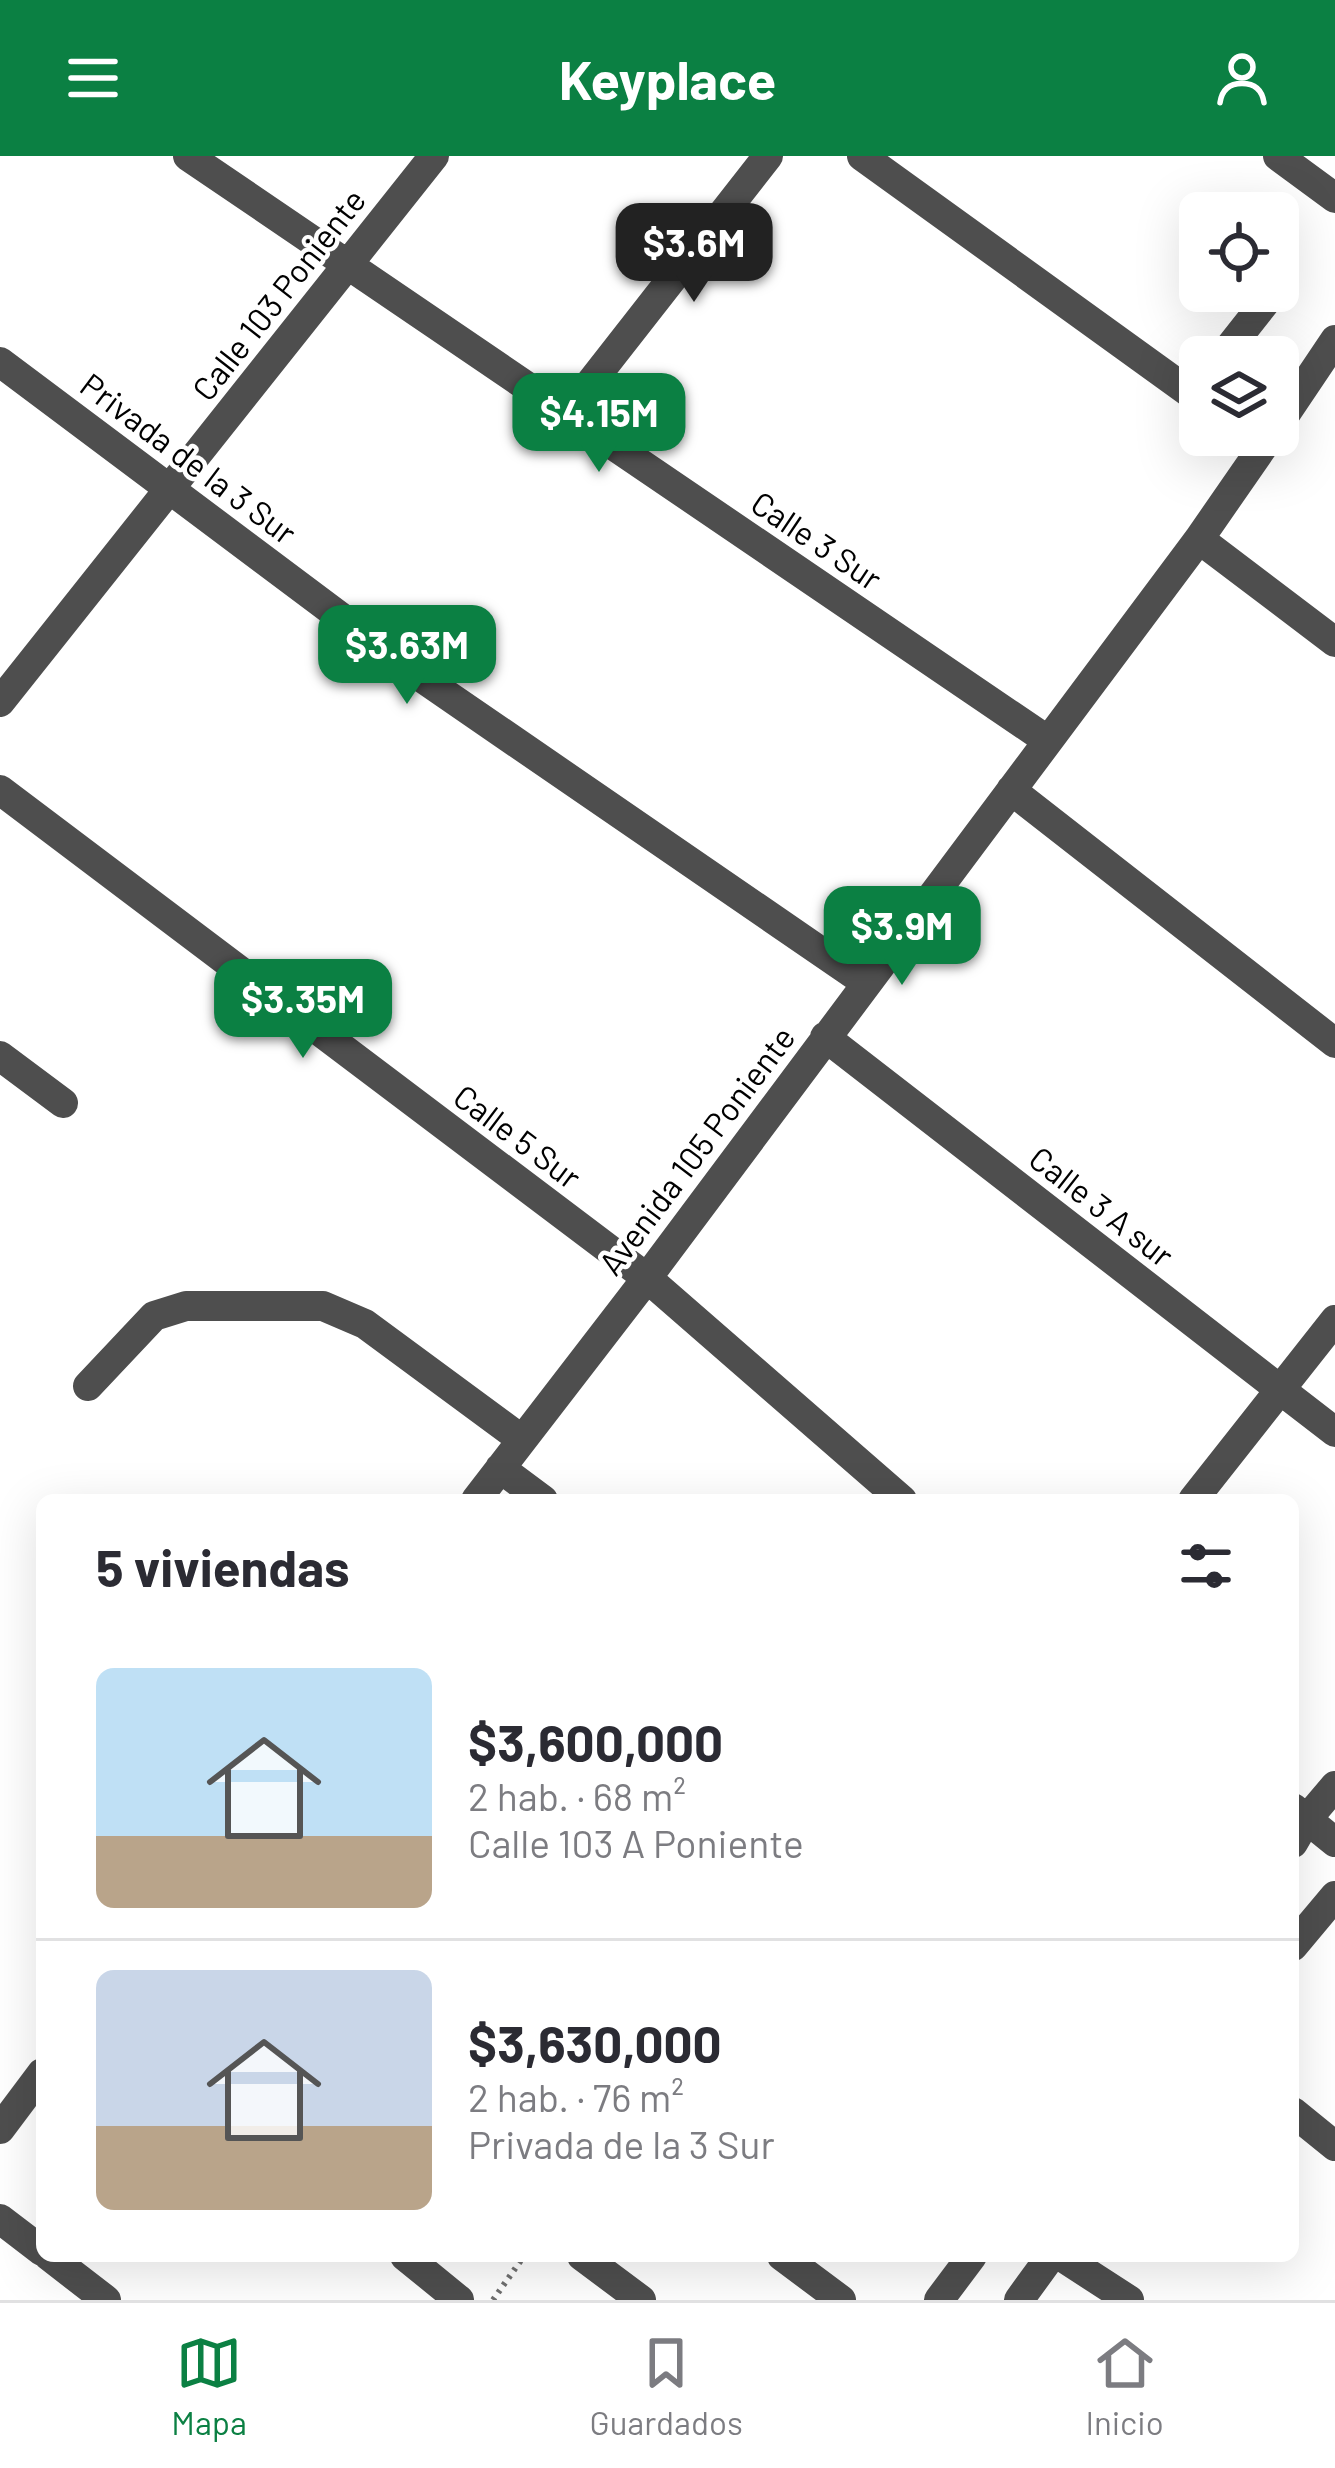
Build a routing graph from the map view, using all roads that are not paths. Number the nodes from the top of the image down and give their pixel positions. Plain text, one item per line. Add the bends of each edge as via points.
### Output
1 (188, 156) edge
2 (434, 156) edge
3 (768, 156) edge
4 (862, 156) edge
5 (1278, 156) edge
6 (1335, 198) edge
7 (347, 265) junction
8 (1257, 312) edge
9 (1239, 336) edge
10 (1335, 340) edge
11 (0, 362) edge
12 (1179, 380) edge
13 (1299, 389) edge
14 (567, 413) junction
15 (1252, 456) edge
16 (169, 489) junction
17 (1199, 538) junction
18 (1335, 642) edge
19 (0, 701) edge
20 (1047, 740) junction
21 (0, 790) edge
22 (1011, 790) junction
23 (866, 982) junction
24 (825, 1037) junction
25 (1335, 1043) edge
26 (0, 1056) edge
27 (63, 1103) dead end
28 (647, 1278) junction
29 (1335, 1321) edge
30 (88, 1386) dead end
31 (1280, 1388) junction
32 (1335, 1432) edge
33 (521, 1439) junction
34 (500, 1468) junction
35 (480, 1494) edge
36 (535, 1494) edge
37 (895, 1494) edge
38 (1198, 1494) edge
39 (1335, 1786) edge
40 (1299, 1822) edge
41 (1299, 1824) edge
42 (1335, 1842) edge
43 (1335, 1896) edge
44 (1299, 1939) edge
45 (36, 2081) edge
46 (1299, 2117) edge
47 (0, 2129) edge
48 (1335, 2146) edge
49 (0, 2218) edge
50 (36, 2246) edge
51 (57, 2262) edge
52 (412, 2262) edge
53 (590, 2262) edge
54 (790, 2262) edge
55 (968, 2262) edge
56 (1046, 2262) edge
57 (1070, 2262) edge
58 (106, 2300) edge
59 (459, 2300) edge
60 (641, 2300) edge
61 (841, 2300) edge
62 (939, 2300) edge
63 (1018, 2300) edge
64 (1129, 2300) edge

1 - 7 street, Calle 3 Sur
2 - 7 street, Calle 103 Poniente
3 - 14 street
4 - 12 street
5 - 6 street
7 - 14 street, Calle 3 Sur
7 - 16 street, Calle 103 Poniente
8 - 9 street
10 - 13 street, Avenida 105 Poniente
11 - 16 street, Privada de la 3 Sur
14 - 20 street, Calle 3 Sur
15 - 17 street, Avenida 105 Poniente
16 - 19 street, Calle 103 Poniente
16 - 23 street, Privada de la 3 Sur via 418,675
17 - 18 street
17 - 20 street, Avenida 105 Poniente
20 - 22 street, Avenida 105 Poniente
21 - 28 street, Calle 5 Sur
22 - 23 street, Avenida 105 Poniente
22 - 25 street
23 - 24 street, Avenida 105 Poniente
24 - 28 street, Avenida 105 Poniente
24 - 31 street, Calle 3 A sur
26 - 27 street
28 - 33 street, Avenida 105 Poniente
28 - 37 street
29 - 31 street
30 - 33 street via 154,1316 186,1306 323,1306 365,1324
31 - 32 street, Calle 3 A sur
31 - 38 street
33 - 34 street, Avenida 105 Poniente
34 - 35 street, Avenida 105 Poniente
34 - 36 street
39 - 40 street
41 - 42 street
43 - 44 street
45 - 47 street
46 - 48 street
49 - 50 street
51 - 58 street
52 - 59 street
53 - 60 street
54 - 61 street
55 - 62 street
56 - 63 street
57 - 64 street

